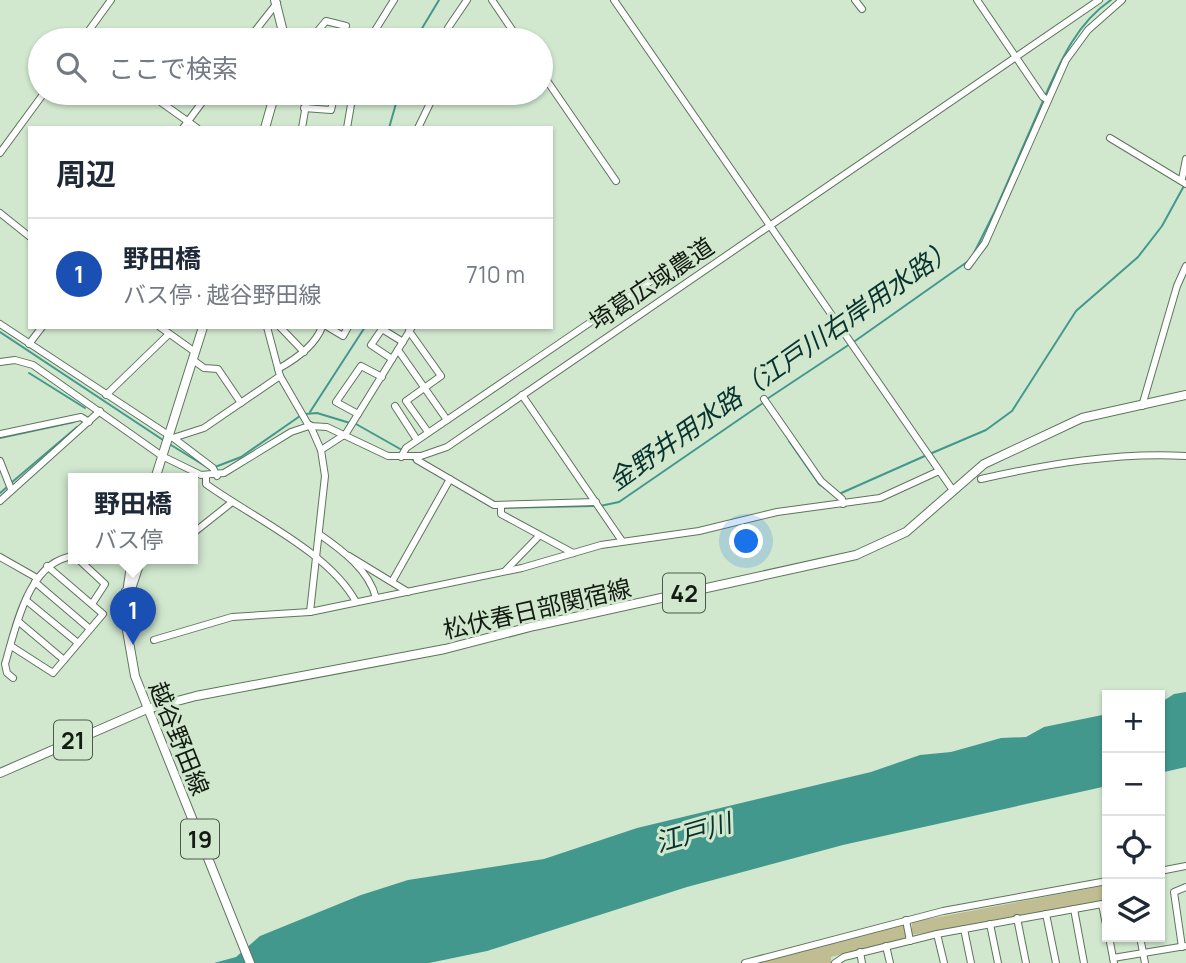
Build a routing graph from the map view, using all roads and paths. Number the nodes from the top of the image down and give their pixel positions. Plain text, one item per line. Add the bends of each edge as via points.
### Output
1 (111, 0) edge
2 (394, 0) edge
3 (467, 0) edge
4 (492, 0) edge
5 (614, 0) edge
6 (855, 0) edge
7 (976, 0) edge
8 (1099, 0) edge
9 (1122, 0) edge
10 (276, 2) edge
11 (862, 9) dead end
12 (91, 28) edge
13 (257, 28) edge
14 (282, 28) edge
15 (320, 28) edge
16 (345, 28) edge
17 (376, 28) edge
18 (448, 28) edge
19 (511, 28) edge
20 (1016, 58) junction
21 (553, 89) edge
22 (1046, 98) junction
23 (36, 105) edge
24 (165, 105) edge
25 (200, 105) edge
26 (272, 105) edge
27 (305, 105) edge
28 (332, 105) edge
29 (351, 105) edge
30 (429, 105) edge
31 (304, 108) junction
32 (25, 120) junction
33 (188, 121) junction
34 (30, 126) edge
35 (184, 126) edge
36 (194, 126) edge
37 (266, 126) edge
38 (302, 126) edge
39 (347, 126) edge
40 (419, 126) edge
41 (1110, 138) dead end
42 (0, 153) edge
43 (1186, 159) edge
44 (616, 181) dead end
45 (1184, 182) edge
46 (0, 214) edge
47 (769, 227) junction
48 (28, 235) edge
49 (673, 266) dead end
50 (968, 266) dead end
51 (1186, 267) edge
52 (0, 324) edge
53 (40, 329) edge
54 (163, 329) edge
55 (202, 329) edge
56 (268, 329) edge
57 (282, 329) edge
58 (321, 329) edge
59 (331, 329) edge
60 (347, 329) edge
61 (411, 329) edge
62 (169, 334) junction
63 (403, 342) junction
64 (29, 344) junction
65 (398, 350) junction
66 (304, 352) junction
67 (194, 356) junction
68 (393, 359) junction
69 (1, 360) edge
70 (279, 372) junction
71 (382, 377) junction
72 (425, 388) junction
73 (106, 395) junction
74 (522, 395) junction
75 (1186, 395) edge
76 (766, 401) dead end
77 (242, 403) junction
78 (395, 406) dead end
79 (1142, 406) junction
80 (121, 407) junction
81 (100, 411) junction
82 (358, 414) junction
83 (114, 417) junction
84 (447, 420) junction
85 (89, 422) junction
86 (309, 426) junction
87 (428, 432) junction
88 (0, 435) edge
89 (344, 435) junction
90 (171, 438) junction
91 (417, 440) junction
92 (321, 450) junction
93 (403, 452) junction
94 (162, 456) junction
95 (416, 456) junction
96 (1186, 456) edge
97 (0, 461) edge
98 (939, 471) junction
99 (157, 473) edge
100 (206, 475) junction
101 (217, 476) junction
102 (981, 480) dead end
103 (448, 482) junction
104 (11, 489) junction
105 (952, 489) junction
106 (0, 501) edge
107 (232, 503) junction
108 (596, 503) junction
109 (843, 503) junction
110 (501, 507) junction
111 (198, 529) edge
112 (319, 534) junction
113 (539, 536) junction
114 (622, 541) junction
115 (573, 553) junction
116 (348, 555) junction
117 (0, 557) edge
118 (68, 557) edge
119 (317, 557) junction
120 (83, 564) edge
121 (131, 564) edge
122 (140, 564) edge
123 (47, 566) junction
124 (378, 571) junction
125 (505, 571) junction
126 (36, 580) junction
127 (393, 580) junction
128 (369, 584) junction
129 (125, 591) junction
130 (408, 592) junction
131 (376, 598) junction
132 (27, 601) junction
133 (356, 602) junction
134 (92, 604) junction
135 (310, 612) junction
136 (19, 622) junction
137 (90, 629) junction
138 (154, 640) dead end
139 (78, 643) junction
140 (11, 646) junction
141 (64, 660) junction
142 (13, 678) dead end
143 (148, 712) junction
144 (0, 773) edge
145 (1186, 866) edge
146 (1165, 870) edge
147 (1102, 882) edge
148 (1186, 887) edge
149 (1102, 904) edge
150 (1074, 909) junction
151 (1046, 914) junction
152 (1017, 918) junction
153 (906, 920) junction
154 (1182, 920) edge
155 (990, 924) junction
156 (964, 929) junction
157 (937, 934) junction
158 (910, 941) junction
159 (1110, 942) edge
160 (1141, 942) edge
161 (886, 946) junction
162 (1184, 947) edge
163 (860, 952) junction
164 (1143, 953) junction
165 (1113, 961) edge
166 (250, 963) edge
167 (745, 963) edge
168 (835, 963) edge
169 (862, 963) edge
170 (890, 963) edge
171 (944, 963) edge
172 (971, 963) edge
173 (998, 963) edge
174 (1026, 963) edge
175 (1056, 963) edge
176 (1084, 963) edge
177 (1144, 963) edge

1 - 12 street
2 - 17 street
3 - 18 street
4 - 19 street
5 - 47 street
6 - 11 street
7 - 20 street
8 - 20 street, 埼葛広域農道
9 - 22 street via 1083,36
10 - 13 street
10 - 14 main road
15 - 16 street via 326,21
20 - 22 street
20 - 47 street, 埼葛広域農道
21 - 44 street
22 - 50 street
23 - 32 street
24 - 33 street
25 - 33 street
26 - 37 main road
27 - 31 street
28 - 31 street via 331,110
29 - 39 street
30 - 40 street
31 - 38 street
32 - 34 street
32 - 42 street
33 - 35 street
33 - 36 street
41 - 45 street
43 - 45 street
46 - 48 street
47 - 74 street, 埼葛広域農道
47 - 98 street
49 - 84 street
51 - 79 street
52 - 64 street
53 - 64 street
54 - 62 street
55 - 67 main road
56 - 70 street
57 - 66 street
58 - 66 street
59 - 60 street via 343,336
61 - 63 street
61 - 72 street via 441,376
62 - 67 street
62 - 73 street
63 - 65 street
63 - 68 street via 382,329 371,345
64 - 73 street
65 - 68 street
65 - 72 street
66 - 70 street
67 - 77 street via 204,368 218,369
67 - 90 main road
68 - 71 street
69 - 81 street via 33,365
70 - 77 street
70 - 86 street
71 - 82 street
71 - 82 street via 361,366 336,402
72 - 84 street
72 - 87 street via 406,401
73 - 80 street
74 - 95 street, 埼葛広域農道 via 447,447
74 - 108 street
75 - 79 main road, 松伏春日部関宿線 / 42
76 - 109 street via 821,481
77 - 90 street via 204,428
78 - 91 street
79 - 105 main road, 松伏春日部関宿線 / 42 via 1068,423 984,464
80 - 83 street
80 - 90 street
81 - 83 street
81 - 85 street
82 - 89 street
83 - 94 street
84 - 87 street
85 - 88 street via 81,417
85 - 104 street
86 - 89 street, 埼葛広域農道 via 321,425
86 - 92 street
86 - 101 street
87 - 91 street
89 - 92 street
89 - 93 street, 埼葛広域農道 via 374,451
90 - 94 main road
90 - 101 street via 213,467
91 - 93 street
92 - 112 street via 325,476
93 - 95 street, 埼葛広域農道
94 - 99 main road
94 - 100 street
95 - 103 street
96 - 102 street via 1118,457
97 - 104 street
98 - 105 street
98 - 109 street via 895,494
100 - 101 street
100 - 107 street via 206,484
103 - 110 street
103 - 127 street
104 - 106 street
105 - 143 main road, 松伏春日部関宿線 / 42 via 906,532 856,555 454,647 276,678
107 - 111 street
107 - 119 street
108 - 110 street
108 - 114 street
109 - 114 street
110 - 113 street
112 - 116 street
112 - 119 street
113 - 115 street
113 - 125 street
114 - 115 street
115 - 125 street
116 - 124 street
116 - 128 street
117 - 126 street
118 - 123 street
119 - 133 street via 340,576
119 - 135 street
120 - 134 street via 105,584
121 - 129 main road, 越谷野田線 / 19
122 - 129 street via 132,589
123 - 126 street
123 - 134 street
124 - 127 street
124 - 128 street
125 - 130 street
126 - 132 street
126 - 137 street
127 - 130 street
128 - 131 street
129 - 143 main road, 越谷野田線 / 19 via 130,659
130 - 131 street
131 - 133 street
132 - 136 street
132 - 139 street
133 - 135 street
134 - 137 street via 103,614
135 - 138 street via 232,617
136 - 140 street
136 - 141 street
137 - 139 street
139 - 141 street
140 - 141 street via 53,673
140 - 142 street via 5,669
143 - 144 main road, 21
143 - 166 main road, 越谷野田線 / 19
145 - 146 street
147 - 153 street
148 - 154 street via 1174,892
149 - 150 street
150 - 151 street
150 - 176 street
151 - 152 street
151 - 175 street
152 - 155 street
152 - 174 street
153 - 158 street
153 - 167 street
154 - 162 street
155 - 156 street
155 - 173 street
156 - 157 street
156 - 172 street
157 - 158 street
157 - 171 street
158 - 161 street
159 - 165 street
160 - 164 street
161 - 163 street
161 - 170 street
162 - 164 street
163 - 168 street
163 - 169 street
164 - 165 street
164 - 177 street

